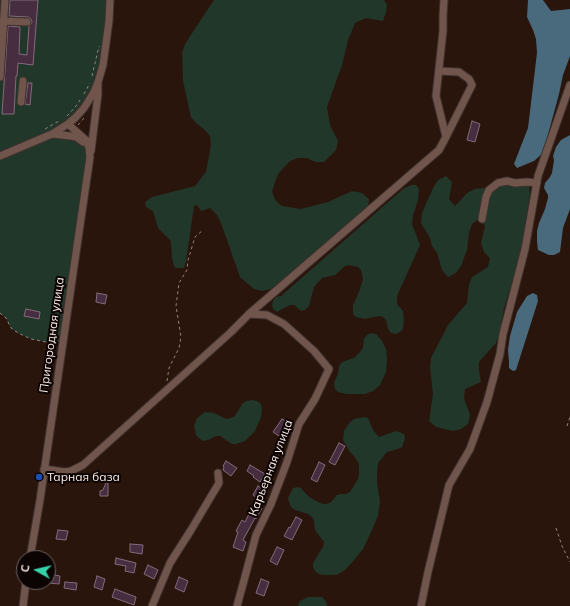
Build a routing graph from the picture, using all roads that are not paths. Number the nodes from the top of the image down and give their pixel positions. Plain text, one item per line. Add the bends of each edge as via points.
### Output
1 (5, 0) edge
2 (110, 0) edge
3 (444, 0) edge
4 (27, 22) dead end
5 (2, 24) edge
6 (439, 70) junction
7 (0, 77) edge
8 (23, 81) dead end
9 (98, 82) junction
10 (570, 85) edge
11 (94, 92) junction
12 (21, 102) dead end
13 (71, 126) junction
14 (52, 134) junction
15 (446, 137) junction
16 (0, 156) edge
17 (90, 157) junction
18 (537, 183) junction
19 (482, 219) dead end
20 (249, 314) junction
21 (44, 470) junction
22 (218, 473) dead end
23 (31, 550) edge
24 (25, 590) edge
25 (23, 606) edge
26 (152, 606) edge
27 (237, 606) edge
28 (421, 606) edge

1 - 5 street
2 - 9 street via 107,42
3 - 6 street
4 - 5 street
5 - 7 street
6 - 15 street via 436,96
6 - 15 street via 459,72 469,79 472,85
8 - 12 street
9 - 11 street
9 - 17 street
10 - 18 street
11 - 13 street
11 - 17 street
13 - 14 street
13 - 17 street, Пригородная улица via 86,140
14 - 16 street
14 - 17 street via 80,139
15 - 20 street via 439,150
17 - 21 street, Пригородная улица
18 - 19 street via 498,183 489,190
18 - 28 street via 525,249 487,402 470,449 449,485
20 - 21 street via 83,465 65,472
20 - 27 street, Карьерная улица via 266,315 284,324 314,351 329,369 315,399 299,424 271,504 256,535
21 - 23 street, Пригородная улица
22 - 26 street via 219,483 170,563
24 - 25 street

